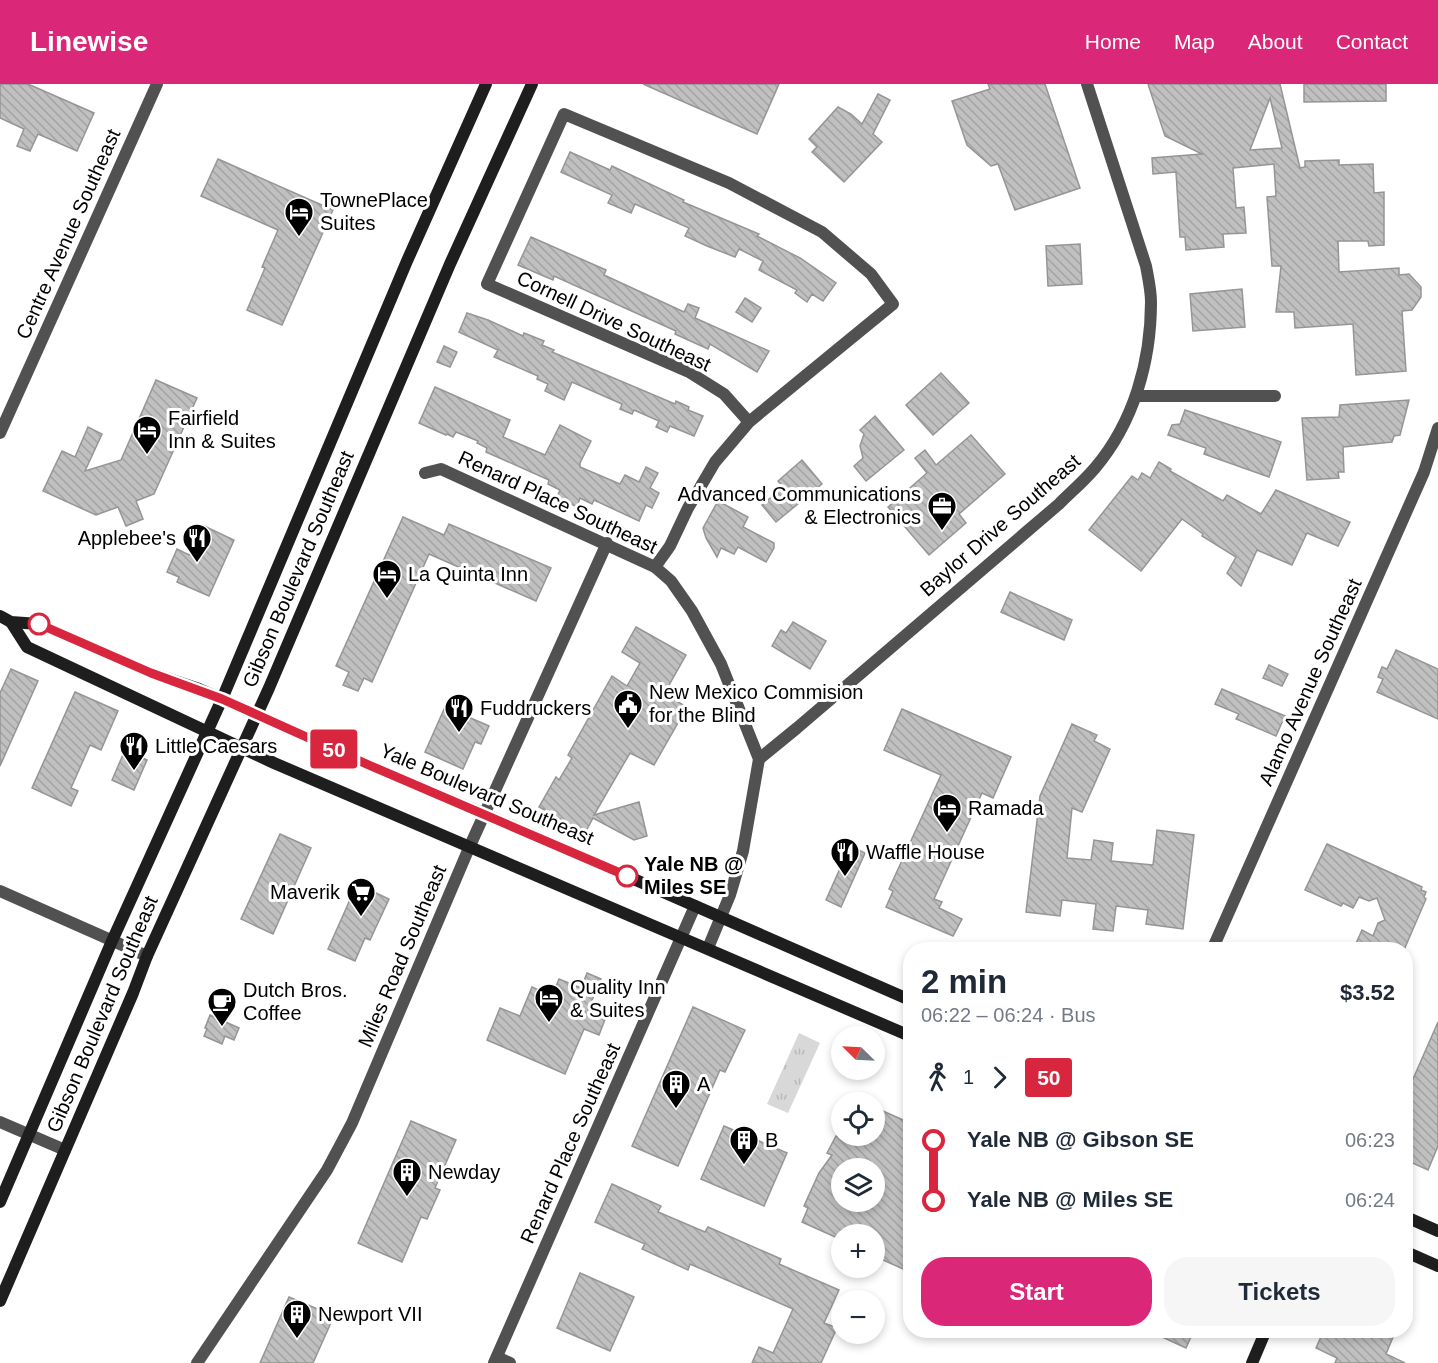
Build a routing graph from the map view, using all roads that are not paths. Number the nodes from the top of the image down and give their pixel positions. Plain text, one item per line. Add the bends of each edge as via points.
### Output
1 (157, 84) edge
2 (486, 84) edge
3 (531, 84) edge
4 (1087, 84) edge
5 (1137, 396) junction
6 (1275, 396) dead end
7 (748, 422) junction
8 (1438, 429) edge
9 (0, 433) edge
10 (425, 473) dead end
11 (607, 543) junction
12 (655, 567) junction
13 (6, 619) edge
14 (222, 699) junction
15 (257, 714) junction
16 (207, 732) junction
17 (242, 748) junction
18 (759, 759) junction
19 (485, 814) junction
20 (470, 848) junction
21 (0, 891) edge
22 (695, 906) junction
23 (722, 918) junction
24 (682, 937) junction
25 (112, 941) junction
26 (1216, 942) edge
27 (708, 948) junction
28 (147, 956) junction
29 (903, 997) edge
30 (903, 1033) edge
31 (0, 1122) edge
32 (29, 1136) junction
33 (64, 1150) junction
34 (0, 1202) edge
35 (1413, 1220) edge
36 (1438, 1231) edge
37 (1413, 1255) edge
38 (1438, 1266) edge
39 (0, 1301) edge
40 (1263, 1338) edge
41 (496, 1360) edge
42 (197, 1363) edge
43 (510, 1363) edge
44 (1252, 1363) edge

1 - 9 street, Centre Avenue Southeast
2 - 14 main road, Gibson Boulevard Southeast
3 - 15 main road, Gibson Boulevard Southeast
4 - 5 street, Baylor Drive Southeast via 1146,266 1151,302 1147,355
5 - 6 street
5 - 18 street, Baylor Drive Southeast via 1108,451 1059,504
7 - 7 street, Cornell Drive Southeast via 724,394 688,372 487,284 564,114 729,183 822,232 871,274 893,304
7 - 12 street via 715,462
8 - 26 street, Alamo Avenue Southeast via 1424,472
10 - 11 street, Renard Place Southeast via 441,469
11 - 12 street, Renard Place Southeast
11 - 19 street, Miles Road Southeast
12 - 18 street, Renard Place Southeast via 671,581 692,611 721,664
13 - 14 main road, Yale Boulevard Southeast via 39,624
13 - 16 main road, Yale Boulevard Southeast via 27,646
14 - 15 main road, Yale Boulevard Southeast
14 - 16 main road, Gibson Boulevard Southeast
15 - 17 main road, Gibson Boulevard Southeast
15 - 19 main road, Yale Boulevard Southeast
16 - 17 main road, Yale Boulevard Southeast
16 - 25 main road, Gibson Boulevard Southeast
17 - 20 main road, Yale Boulevard Southeast
17 - 28 main road, Gibson Boulevard Southeast
18 - 23 street via 743,851
19 - 20 street, Miles Road Southeast
19 - 22 main road, Yale Boulevard Southeast
20 - 24 main road, Yale Boulevard Southeast
20 - 42 street, Miles Road Southeast via 339,1149
21 - 25 street
22 - 23 main road, Yale Boulevard Southeast
22 - 24 street, Renard Place Southeast
23 - 27 street
23 - 29 main road, Yale Boulevard Southeast
24 - 27 main road, Yale Boulevard Southeast
24 - 41 street, Renard Place Southeast
25 - 28 street
25 - 32 main road, Gibson Boulevard Southeast
27 - 30 main road, Yale Boulevard Southeast
28 - 33 main road, Gibson Boulevard Southeast
31 - 32 street
32 - 33 street
32 - 34 main road, Gibson Boulevard Southeast
33 - 39 main road, Gibson Boulevard Southeast
35 - 36 main road
37 - 38 main road
40 - 44 main road
41 - 43 street

